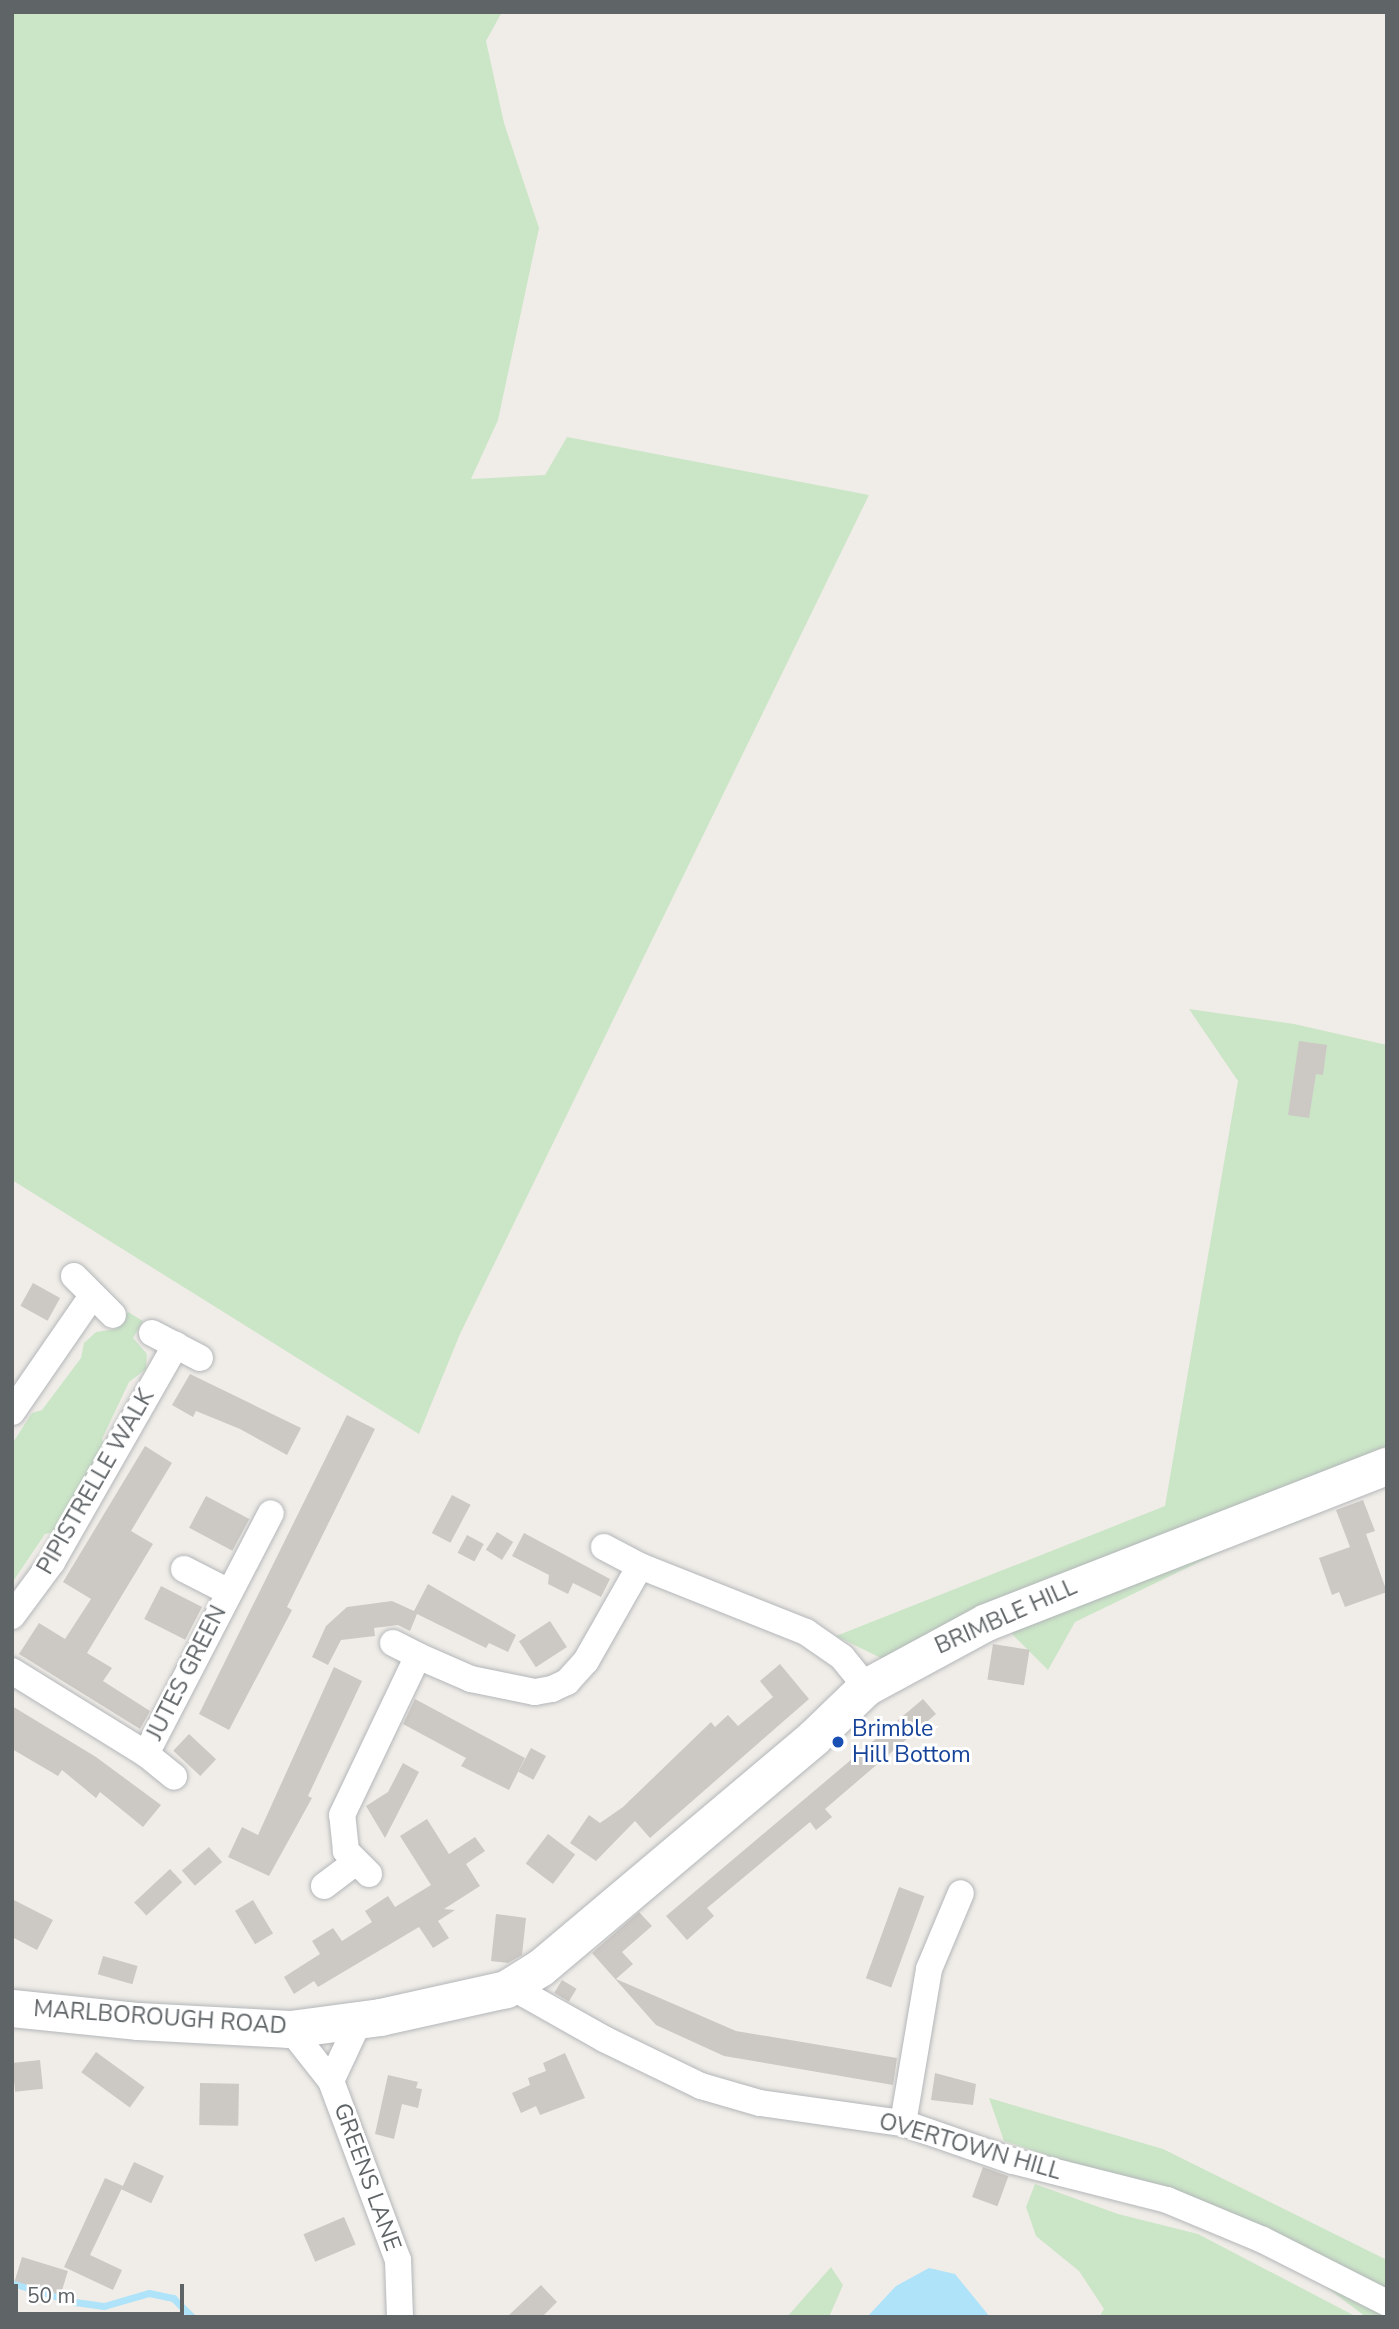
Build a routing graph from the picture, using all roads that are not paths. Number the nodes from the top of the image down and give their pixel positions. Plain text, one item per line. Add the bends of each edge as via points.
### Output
1 (74, 1276) dead end
2 (92, 1296) junction
3 (113, 1315) dead end
4 (152, 1333) dead end
5 (176, 1345) junction
6 (200, 1358) dead end
7 (12, 1412) edge
8 (1387, 1466) edge
9 (271, 1513) dead end
10 (604, 1547) dead end
11 (640, 1566) junction
12 (184, 1569) dead end
13 (229, 1592) junction
14 (12, 1616) edge
15 (393, 1643) dead end
16 (418, 1656) junction
17 (12, 1671) edge
18 (866, 1687) junction
19 (146, 1754) junction
20 (174, 1777) dead end
21 (676, 1852) joint
22 (324, 1886) dead end
23 (961, 1893) dead end
24 (516, 1985) junction
25 (12, 2008) edge
26 (359, 2021) junction
27 (290, 2029) junction
28 (331, 2081) junction
29 (903, 2123) junction
30 (1387, 2303) edge
31 (400, 2317) edge

1 - 2 street
2 - 3 street
2 - 7 street
4 - 5 street
5 - 6 street
5 - 14 street, PIPISTRELLE WALK via 52,1562
8 - 18 main road, BRIMBLE HILL via 1010,1612
9 - 13 street, JUTES GREEN
10 - 11 street
11 - 16 street via 586,1661 567,1682 552,1689 535,1692 471,1679
11 - 18 street via 806,1632 842,1657
12 - 13 street, JUTES GREEN
13 - 19 street, JUTES GREEN
15 - 16 street
16 - 22 street via 346,1801 342,1836 361,1868
17 - 19 street
18 - 21 main road, BRIMBLE HILL via 813,1738
19 - 20 street
21 - 24 main road, MARLBOROUGH ROAD
23 - 29 street via 929,1969
24 - 26 main road, MARLBOROUGH ROAD via 469,2000
24 - 29 street, OVERTOWN HILL via 604,2039 701,2086 760,2103
25 - 27 main road, MARLBOROUGH ROAD
26 - 27 main road, MARLBOROUGH ROAD
26 - 28 street, GREENS LANE
27 - 28 street, GREENS LANE
28 - 31 street, GREENS LANE via 398,2260
29 - 30 street, OVERTOWN HILL via 1013,2161 1184,2206

